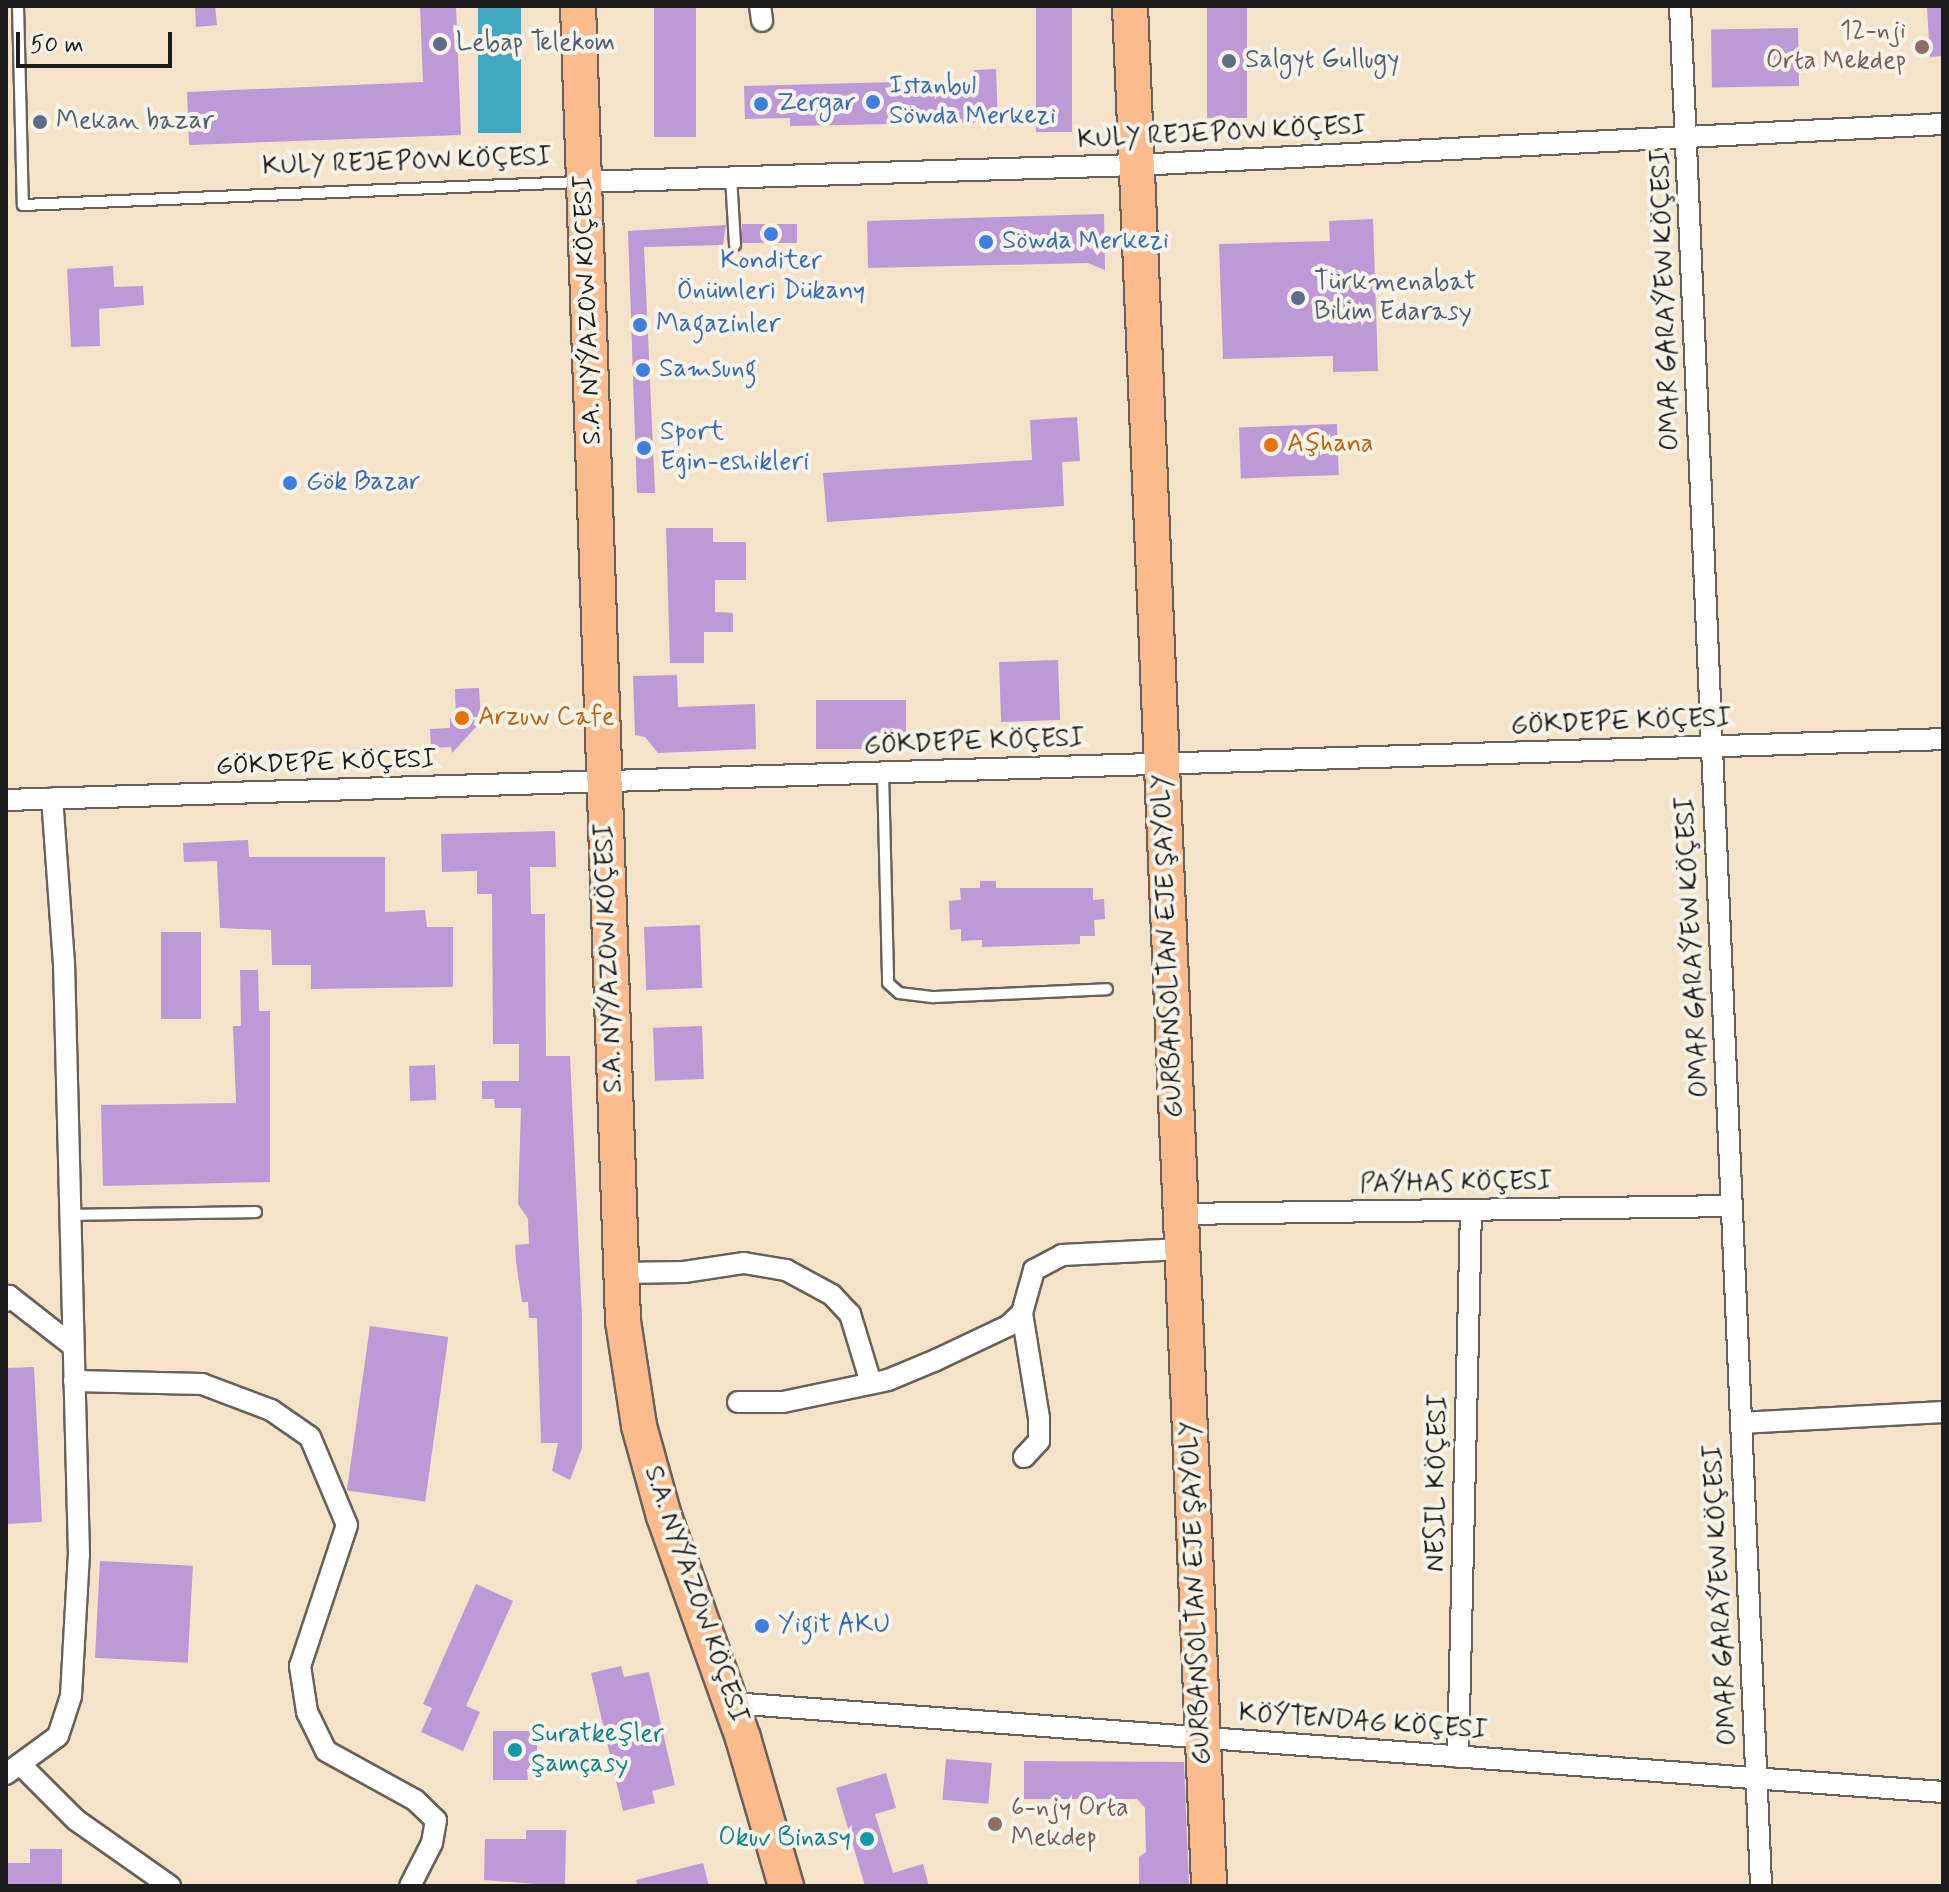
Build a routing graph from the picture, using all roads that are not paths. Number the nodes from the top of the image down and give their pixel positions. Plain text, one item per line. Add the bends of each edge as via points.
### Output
1 (18, 6) edge
2 (578, 6) edge
3 (1130, 6) edge
4 (1680, 6) edge
5 (1943, 124) edge
6 (1687, 139) junction
7 (1136, 165) junction
8 (731, 177) junction
9 (585, 182) junction
10 (735, 245) dead end
11 (1943, 739) edge
12 (1711, 747) junction
13 (1162, 764) junction
14 (883, 772) junction
15 (604, 781) junction
16 (52, 798) junction
17 (6, 800) edge
18 (1107, 989) dead end
19 (1731, 1206) junction
20 (1471, 1210) junction
21 (256, 1212) dead end
22 (1181, 1214) junction
23 (70, 1215) junction
24 (1182, 1249) junction
25 (621, 1273) junction
26 (6, 1301) edge
27 (1022, 1313) junction
28 (73, 1346) junction
29 (74, 1381) junction
30 (871, 1383) junction
31 (738, 1402) dead end
32 (1943, 1412) edge
33 (1741, 1423) junction
34 (1024, 1457) dead end
35 (731, 1703) junction
36 (1203, 1738) junction
37 (1458, 1757) junction
38 (13, 1769) edge
39 (1756, 1779) junction
40 (1943, 1792) edge
41 (170, 1886) edge
42 (410, 1886) edge
43 (786, 1886) edge
44 (1209, 1886) edge
45 (1761, 1886) edge

1 - 9 lane, KULY REJEPOW KÖÇESI via 23,205
2 - 9 main road, S.A. NYÝAZOW KÖÇESI
3 - 7 main road, GURBANSOLTAN EJE ŞAYOLY
4 - 6 street, OMAR GARAÝEW KÖÇESI
5 - 6 street, KULY REJEPOW KÖÇESI
6 - 7 street, KULY REJEPOW KÖÇESI
6 - 12 street, OMAR GARAÝEW KÖÇESI
7 - 8 street, KULY REJEPOW KÖÇESI
7 - 13 main road, GURBANSOLTAN EJE ŞAYOLY
8 - 9 street, KULY REJEPOW KÖÇESI
8 - 10 lane
9 - 15 main road, S.A. NYÝAZOW KÖÇESI
11 - 12 street, GÖKDEPE KÖÇESI
12 - 13 street, GÖKDEPE KÖÇESI
12 - 19 street, OMAR GARAÝEW KÖÇESI
13 - 14 street, GÖKDEPE KÖÇESI
13 - 22 main road, GURBANSOLTAN EJE ŞAYOLY
14 - 15 street, GÖKDEPE KÖÇESI
14 - 18 lane via 888,983 899,993 934,997
15 - 16 street, GÖKDEPE KÖÇESI
15 - 25 main road, S.A. NYÝAZOW KÖÇESI
16 - 17 street, GÖKDEPE KÖÇESI
16 - 23 street via 64,964
19 - 20 street, PAÝHAS KÖÇESI
19 - 33 street, OMAR GARAÝEW KÖÇESI
20 - 22 street, PAÝHAS KÖÇESI
20 - 37 street, NESIL KÖÇESI
21 - 23 lane
22 - 24 main road, GURBANSOLTAN EJE ŞAYOLY
23 - 28 street
24 - 27 street via 1062,1255 1046,1261 1029,1278
24 - 36 main road, GURBANSOLTAN EJE ŞAYOLY
25 - 30 street via 684,1272 744,1263 786,1270 832,1295 850,1314
25 - 35 main road, S.A. NYÝAZOW KÖÇESI via 639,1426 664,1516
26 - 28 street via 9,1296
27 - 30 street via 1008,1326 936,1360
27 - 34 street via 1039,1418 1039,1441
28 - 29 street
29 - 38 street via 79,1555 71,1696 58,1736
29 - 42 street via 202,1384 271,1410 310,1437 347,1525 300,1666 307,1712 326,1751 415,1800 436,1820 432,1843
30 - 31 street via 783,1402
32 - 33 street
33 - 39 street, OMAR GARAÝEW KÖÇESI
35 - 36 street, KÖÝTENDAG KÖÇESI
35 - 43 main road, S.A. NYÝAZOW KÖÇESI
36 - 37 street, KÖÝTENDAG KÖÇESI
36 - 44 main road, GURBANSOLTAN EJE ŞAYOLY
37 - 39 street, KÖÝTENDAG KÖÇESI
38 - 41 street
39 - 40 street, KÖÝTENDAG KÖÇESI
39 - 45 street, OMAR GARAÝEW KÖÇESI

